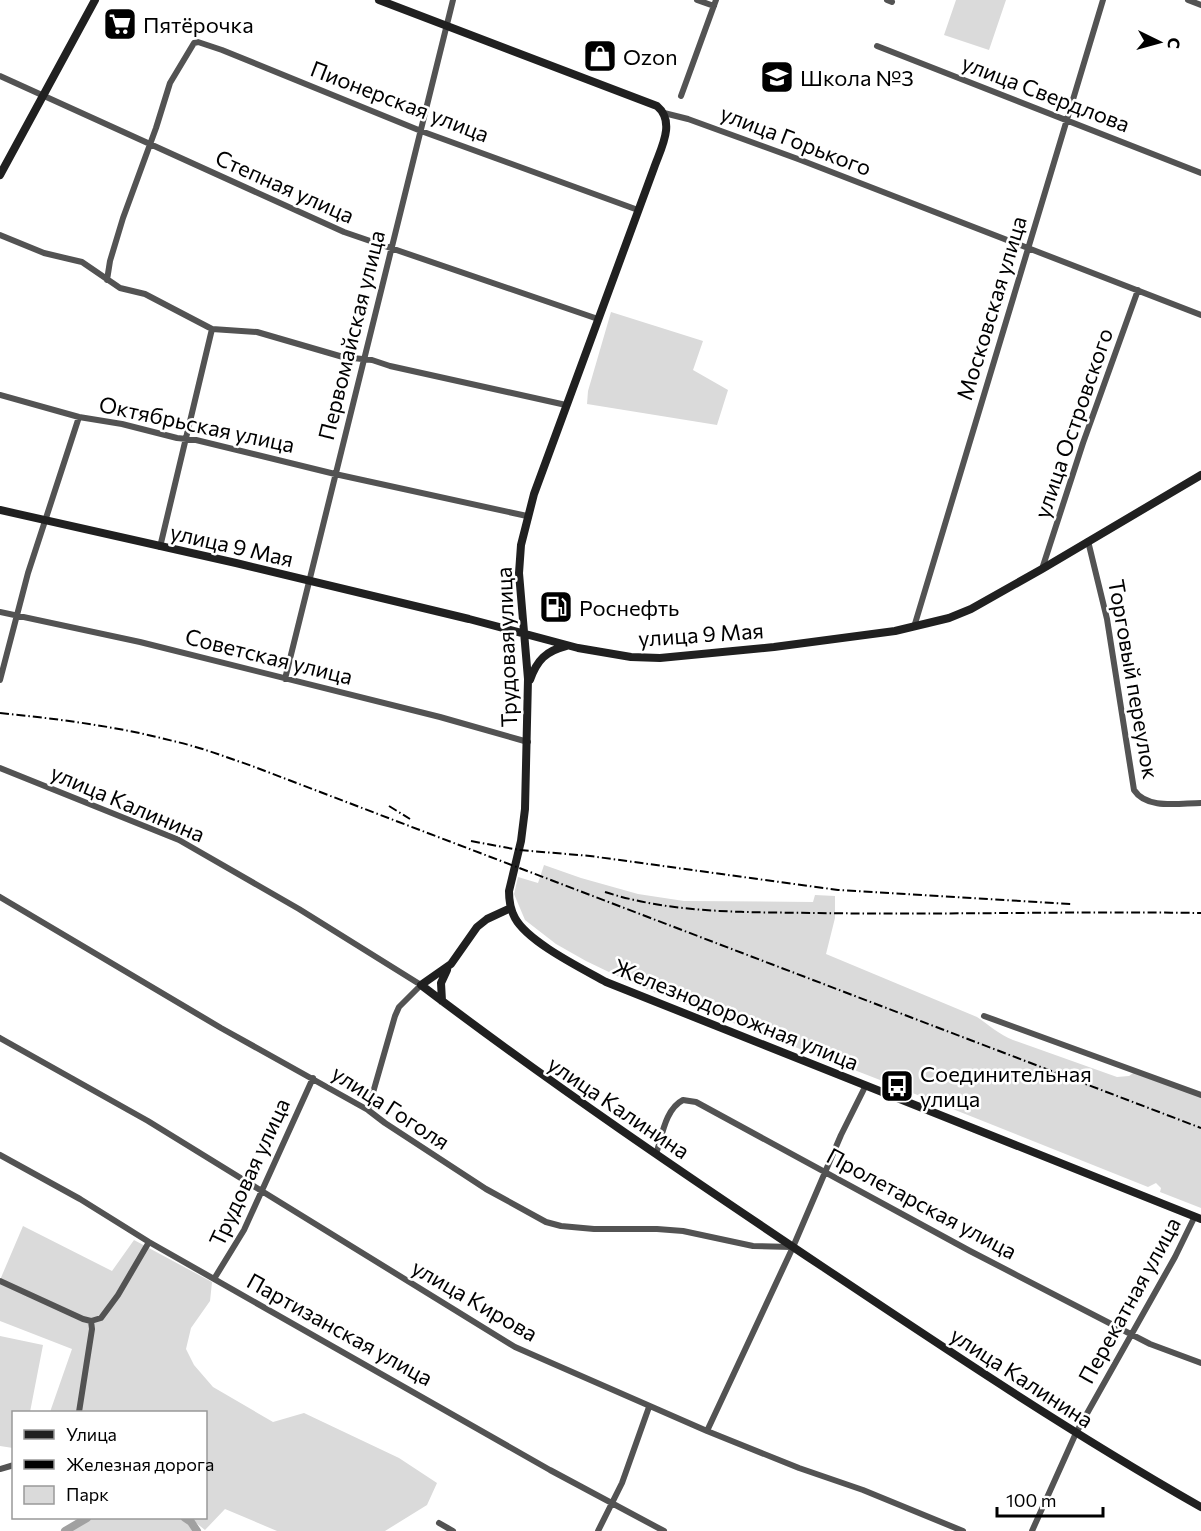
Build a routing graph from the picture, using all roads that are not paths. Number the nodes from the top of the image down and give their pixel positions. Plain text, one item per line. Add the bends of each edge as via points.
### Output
1 (95, 0) edge
2 (379, 0) edge
3 (453, 0) edge
4 (697, 0) edge
5 (1103, 0) edge
6 (1188, 0) edge
7 (715, 3) edge
8 (1201, 5) edge
9 (446, 25) junction
10 (877, 46) dead end
11 (0, 76) edge
12 (42, 96) junction
13 (681, 96) dead end
14 (664, 113) junction
15 (1067, 121) junction
16 (421, 131) junction
17 (149, 145) junction
18 (1201, 173) edge
19 (0, 175) edge
20 (638, 210) junction
21 (0, 235) edge
22 (391, 248) junction
23 (1027, 248) junction
24 (107, 280) junction
25 (1138, 290) junction
26 (1201, 315) edge
27 (598, 319) junction
28 (212, 329) junction
29 (365, 360) junction
30 (0, 395) edge
31 (566, 405) junction
32 (79, 417) junction
33 (185, 439) junction
34 (335, 474) junction
35 (1201, 475) edge
36 (0, 510) edge
37 (527, 516) junction
38 (47, 521) junction
39 (1088, 542) junction
40 (160, 547) junction
41 (1042, 569) junction
42 (310, 581) junction
43 (0, 612) edge
44 (17, 615) junction
45 (914, 627) junction
46 (525, 635) junction
47 (567, 645) junction
48 (285, 679) junction
49 (0, 680) edge
50 (528, 689) junction
51 (528, 742) junction
52 (0, 768) edge
53 (1201, 803) edge
54 (0, 897) edge
55 (511, 908) junction
56 (451, 964) junction
57 (421, 985) junction
58 (442, 1001) junction
59 (984, 1016) dead end
60 (0, 1038) edge
61 (313, 1078) junction
62 (866, 1085) junction
63 (1201, 1095) edge
64 (368, 1110) junction
65 (656, 1154) junction
66 (0, 1155) edge
67 (825, 1171) junction
68 (262, 1193) junction
69 (1198, 1217) edge
70 (149, 1242) junction
71 (793, 1247) junction
72 (214, 1279) junction
73 (0, 1281) edge
74 (91, 1321) junction
75 (1132, 1333) junction
76 (1201, 1363) edge
77 (649, 1407) junction
78 (79, 1411) edge
79 (707, 1431) junction
80 (1076, 1433) junction
81 (612, 1505) junction
82 (1201, 1507) edge
83 (439, 1523) dead end
84 (453, 1531) edge
85 (598, 1531) edge
86 (664, 1531) edge
87 (963, 1531) edge
88 (1032, 1531) edge

1 - 12 street
2 - 9 street, улица Горького
3 - 9 street, Первомайская улица
4 - 7 street
5 - 15 street, Московская улица
6 - 8 street
7 - 13 street
9 - 14 street, улица Горького via 657,106
9 - 16 street, Первомайская улица
10 - 15 street, улица Свердлова
11 - 12 street, Степная улица
12 - 17 street, Степная улица
12 - 19 street
14 - 20 street, Трудовая улица via 667,126
14 - 23 street, улица Горького via 688,118
15 - 18 street, улица Свердлова
15 - 23 street, Московская улица
16 - 17 street, Пионерская улица via 203,42 194,43 170,83
16 - 20 street, Пионерская улица
16 - 22 street, Первомайская улица
17 - 22 street, Степная улица via 326,225
17 - 24 street via 123,218
20 - 27 street, Трудовая улица
21 - 24 street via 44,253 82,262
22 - 27 street, Степная улица
22 - 29 street, Первомайская улица
23 - 25 street, улица Горького
23 - 45 street, Московская улица
24 - 28 street via 120,288 146,294
25 - 26 street, улица Горького
25 - 41 street, улица Островского
27 - 31 street, Трудовая улица
28 - 29 street via 257,332
28 - 33 street
29 - 31 street
29 - 34 street, Первомайская улица
30 - 32 street, Октябрьская улица
31 - 37 street, Трудовая улица
32 - 33 street, Октябрьская улица
32 - 38 street
33 - 34 street, Октябрьская улица
33 - 40 street
34 - 37 street, Октябрьская улица
34 - 42 street, Первомайская улица
35 - 39 street, улица 9 Мая
36 - 38 street, улица 9 Мая
37 - 46 street, Трудовая улица via 519,573
38 - 40 street, улица 9 Мая
38 - 44 street
39 - 41 street, улица 9 Мая
39 - 53 street, Торговый переулок via 1107,619 1134,790 1141,798 1153,802
40 - 42 street, улица 9 Мая
41 - 45 street, улица 9 Мая via 971,609
42 - 46 street, улица 9 Мая
42 - 48 street, Первомайская улица
43 - 44 street, Советская улица
44 - 48 street, Советская улица
44 - 49 street
45 - 47 street, улица 9 Мая via 660,658 631,657
46 - 47 street, улица 9 Мая
46 - 50 street, Трудовая улица
47 - 50 street via 543,655
48 - 51 street, Советская улица
50 - 51 street, Трудовая улица
51 - 55 street, Трудовая улица via 525,809 509,891
52 - 57 street, улица Калинина via 178,840
54 - 61 street, улица Гоголя
55 - 56 street via 477,927
55 - 62 street, Железнодорожная улица via 530,935 606,982
56 - 57 street
56 - 58 street via 441,982
57 - 58 street, улица Калинина
57 - 64 street via 395,1016
58 - 65 street, улица Калинина
59 - 63 street
60 - 68 street, улица Кирова via 148,1121
61 - 64 street, улица Гоголя
61 - 68 street, Трудовая улица
62 - 67 street
62 - 69 street, Железнодорожная улица
64 - 71 street, улица Гоголя via 486,1189 546,1222 594,1229 683,1231 753,1246
65 - 67 street, Пролетарская улица via 672,1110 679,1102 689,1100
65 - 71 street, улица Калинина
66 - 70 street, Партизанская улица
67 - 71 street
67 - 75 street, Пролетарская улица via 970,1251
68 - 72 street, Трудовая улица
68 - 77 street, улица Кирова via 515,1347
69 - 75 street, Перекатная улица
70 - 72 street, Партизанская улица
70 - 74 street via 118,1295 101,1318
71 - 79 street
71 - 80 street, улица Калинина
72 - 81 street, Партизанская улица
73 - 74 street
74 - 78 street
75 - 76 street, Пролетарская улица
75 - 80 street, Перекатная улица
77 - 79 street, улица Кирова
77 - 81 street
79 - 87 street, улица Кирова
80 - 82 street, улица Калинина
80 - 88 street, Перекатная улица
81 - 85 street
81 - 86 street, Партизанская улица
83 - 84 street

